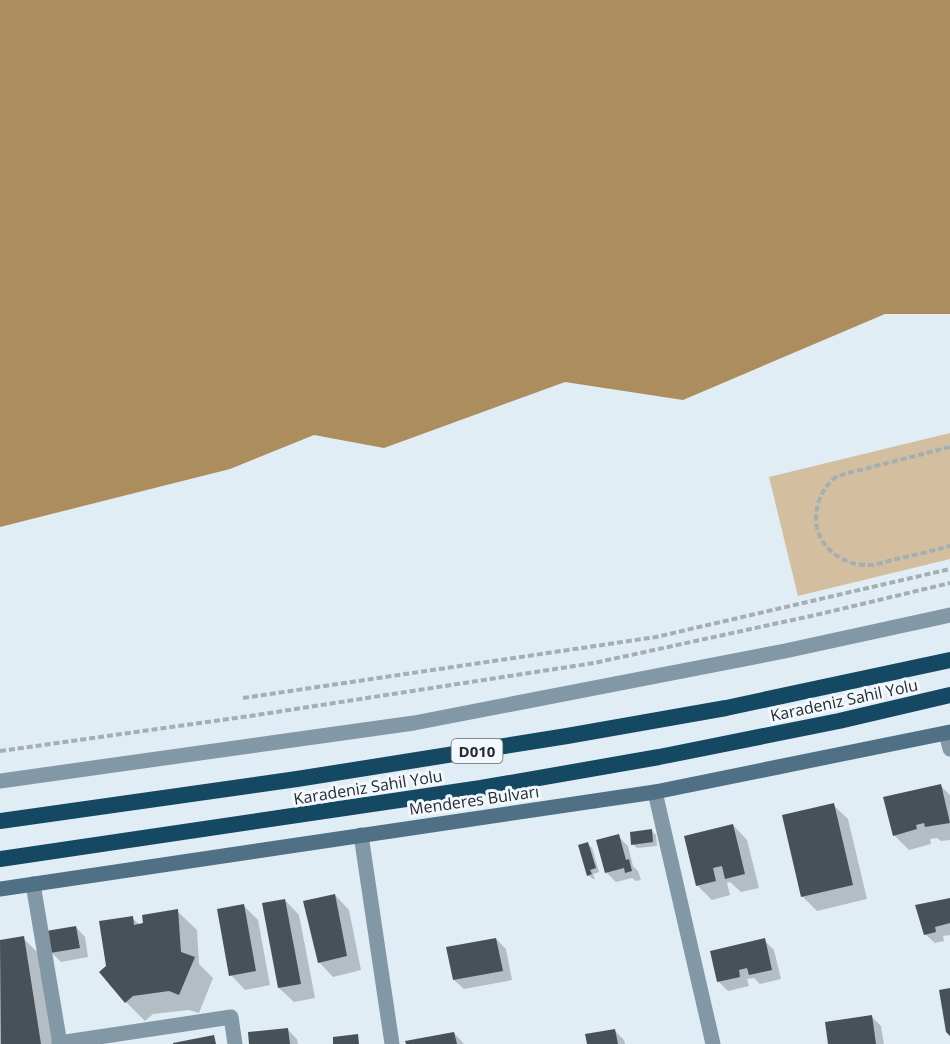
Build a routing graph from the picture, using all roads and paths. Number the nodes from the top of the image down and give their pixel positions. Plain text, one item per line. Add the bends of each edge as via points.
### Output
1 (950, 447) edge
2 (950, 546) edge
3 (950, 569) edge
4 (950, 583) edge
5 (950, 615) edge
6 (950, 660) edge
7 (950, 694) edge
8 (243, 698) dead end
9 (948, 732) edge
10 (950, 749) edge
11 (0, 751) edge
12 (0, 781) edge
13 (655, 792) junction
14 (0, 821) edge
15 (361, 835) junction
16 (0, 859) edge
17 (33, 884) junction
18 (0, 889) edge
19 (59, 1044) edge
20 (235, 1044) edge
21 (392, 1044) edge
22 (712, 1044) edge

1 - 2 path via 837,476 826,485 816,515 816,527 828,549 855,564 871,565
3 - 8 path via 656,637
4 - 11 path via 594,663
5 - 12 street via 414,723
6 - 14 highway, Karadeniz Sahil Yolu / D010 via 726,708 567,736
7 - 16 highway, Karadeniz Sahil Yolu via 839,721 481,788
9 - 10 street
9 - 13 main road, Menderes Bulvarı
13 - 15 main road, Menderes Bulvarı
13 - 22 street
15 - 17 main road, Menderes Bulvarı
15 - 21 street
17 - 18 main road, Menderes Bulvarı
17 - 19 street
19 - 20 street via 231,1017

